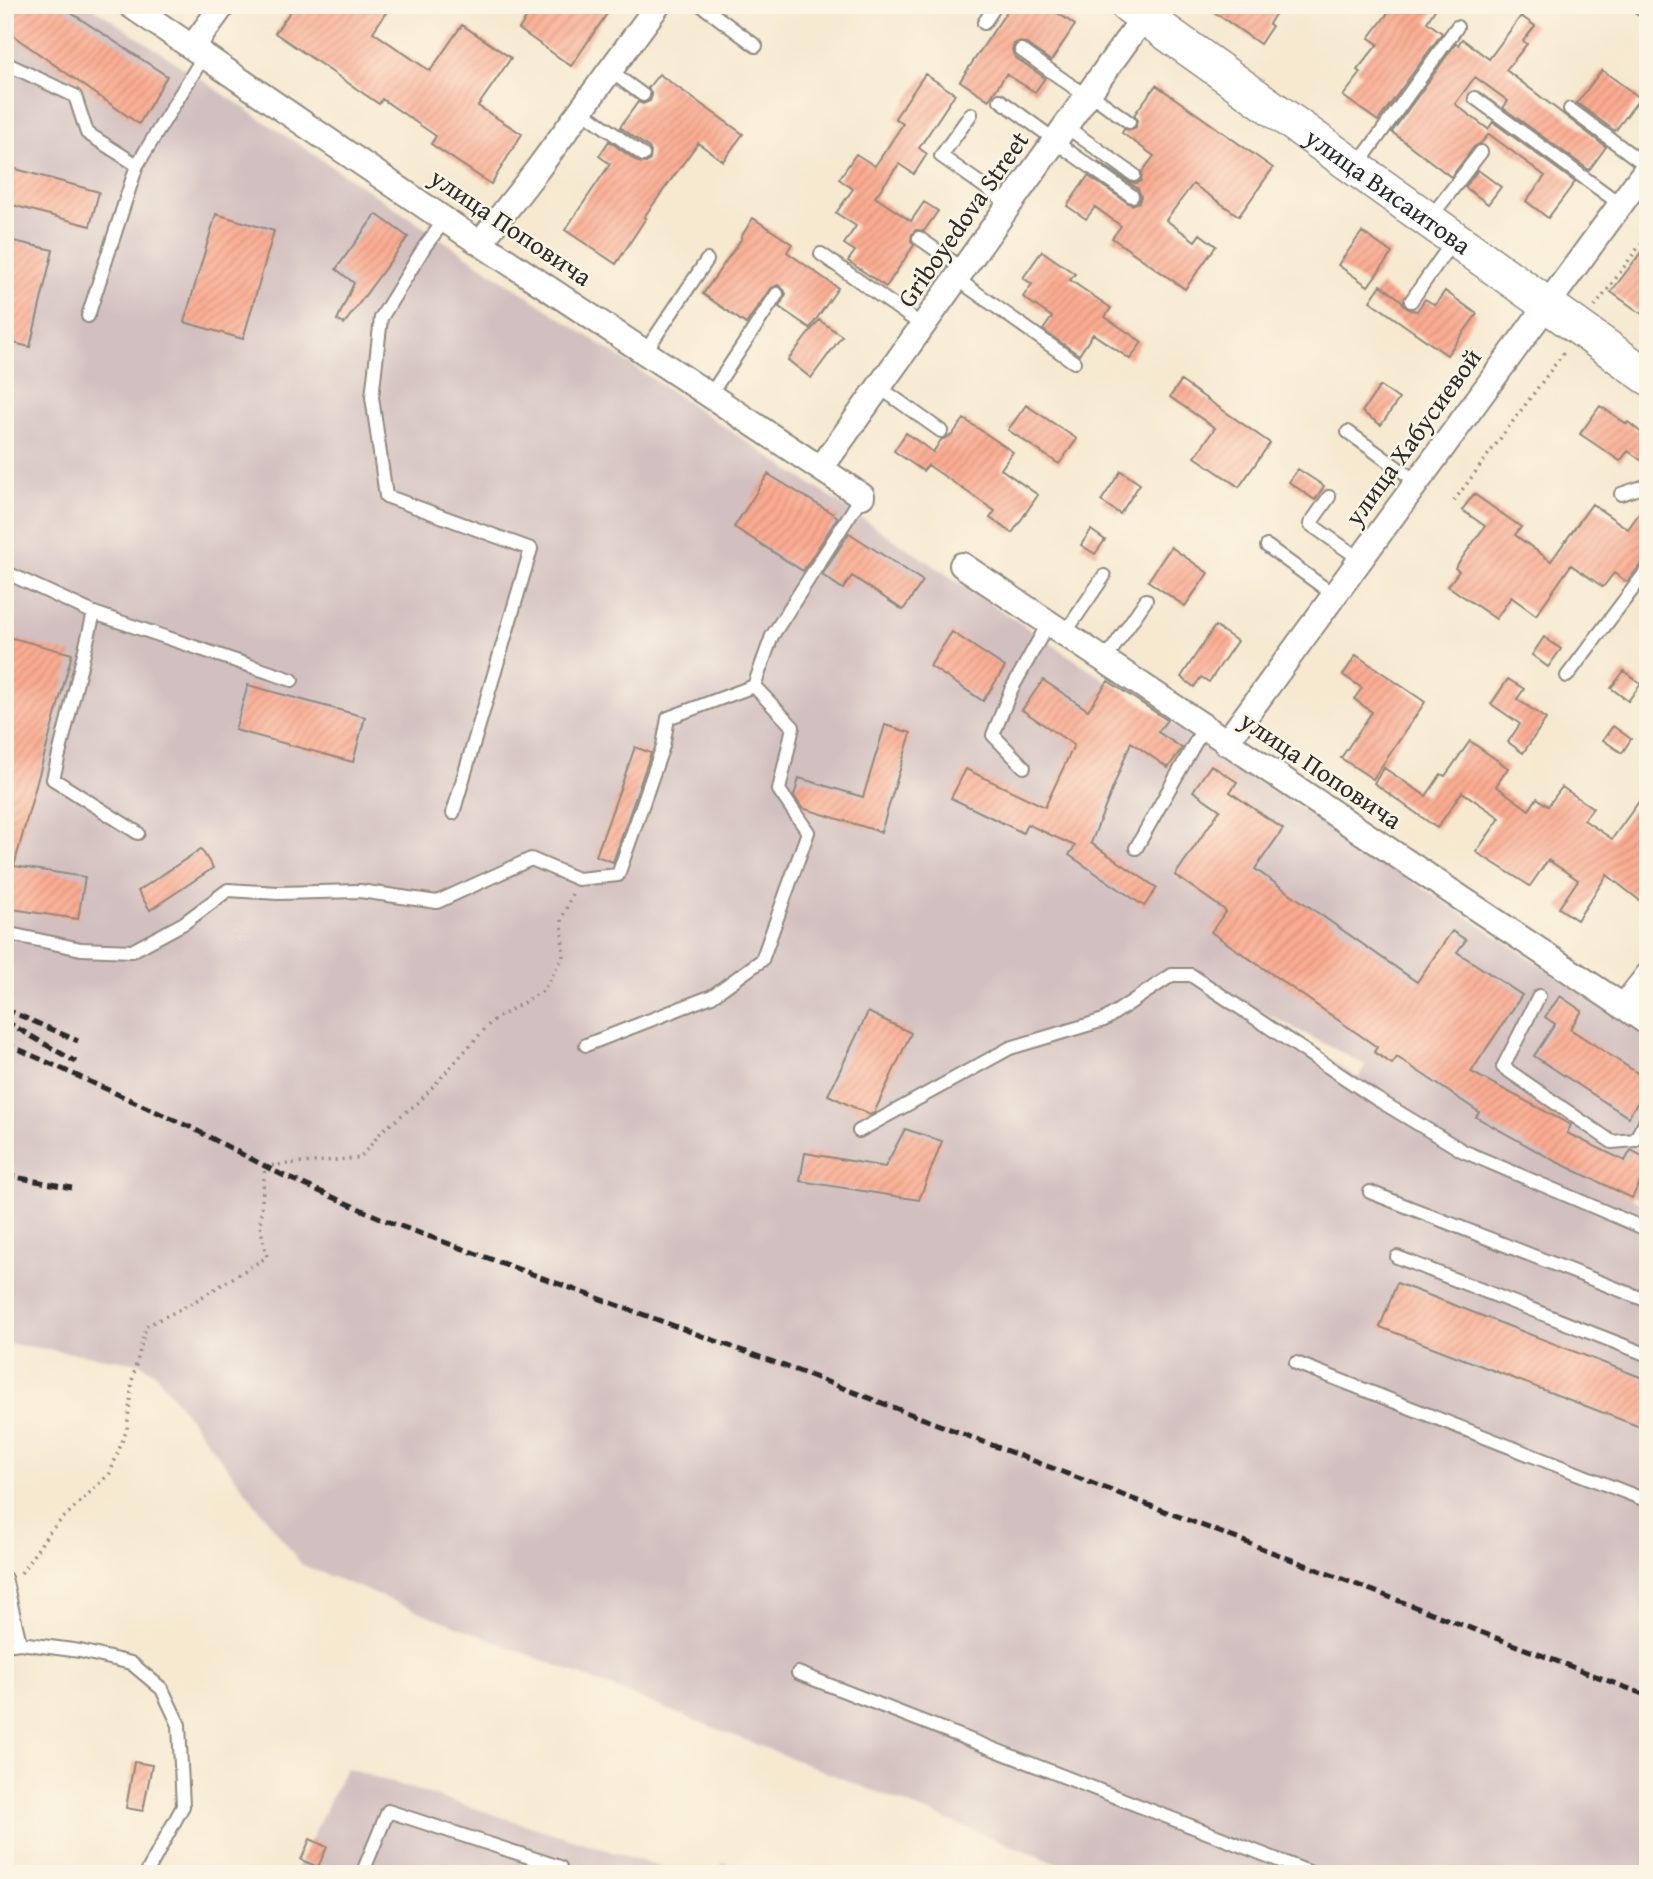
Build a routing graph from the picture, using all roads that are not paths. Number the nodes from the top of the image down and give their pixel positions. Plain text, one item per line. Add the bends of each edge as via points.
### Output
1 (130, 5) edge
2 (223, 5) edge
3 (658, 5) edge
4 (701, 5) edge
5 (996, 5) edge
6 (1637, 5) edge
7 (1142, 9) edge
8 (1648, 13) edge
9 (984, 23) dead end
10 (1457, 27) dead end
11 (755, 46) dead end
12 (199, 50) junction
13 (1021, 50) dead end
14 (5, 63) edge
15 (610, 71) junction
16 (643, 95) dead end
17 (1087, 95) junction
18 (1475, 97) dead end
19 (1000, 100) dead end
20 (1570, 109) dead end
21 (581, 110) junction
22 (971, 114) dead end
23 (1129, 122) dead end
24 (1058, 136) junction
25 (1481, 152) dead end
26 (643, 155) dead end
27 (137, 165) junction
28 (1648, 167) edge
29 (1356, 168) junction
30 (1134, 175) dead end
31 (1132, 197) dead end
32 (1010, 204) junction
33 (1620, 204) junction
34 (445, 220) junction
35 (1442, 229) junction
36 (919, 238) dead end
37 (480, 243) junction
38 (821, 254) dead end
39 (706, 260) dead end
40 (960, 274) junction
41 (777, 294) dead end
42 (1411, 301) dead end
43 (1546, 304) junction
44 (88, 316) dead end
45 (923, 326) junction
46 (645, 352) junction
47 (1074, 362) dead end
48 (1648, 377) edge
49 (879, 387) junction
50 (710, 395) junction
51 (941, 431) dead end
52 (1348, 432) dead end
53 (821, 468) junction
54 (1416, 482) junction
55 (1648, 485) edge
56 (1621, 494) dead end
57 (862, 496) joint
58 (1329, 498) dead end
59 (1267, 546) dead end
60 (1360, 559) junction
61 (961, 565) dead end
62 (1648, 569) edge
63 (5, 572) edge
64 (1104, 576) dead end
65 (1334, 595) junction
66 (1146, 600) dead end
67 (94, 613) junction
68 (1057, 628) junction
69 (1105, 660) junction
70 (1567, 676) dead end
71 (292, 680) dead end
72 (754, 686) junction
73 (1204, 727) junction
74 (1226, 743) junction
75 (1024, 767) dead end
76 (453, 813) dead end
77 (138, 834) dead end
78 (1136, 849) dead end
79 (5, 933) edge
80 (1648, 975) edge
81 (1539, 996) dead end
82 (1623, 1007) junction
83 (1648, 1023) edge
84 (586, 1045) dead end
85 (1648, 1117) edge
86 (859, 1131) dead end
87 (1370, 1192) dead end
88 (1648, 1230) edge
89 (1398, 1257) dead end
90 (1648, 1301) edge
91 (1648, 1355) edge
92 (1296, 1363) dead end
93 (1648, 1501) edge
94 (7, 1585) edge
95 (20, 1643) junction
96 (5, 1645) edge
97 (797, 1673) dead end
98 (561, 1867) dead end
99 (146, 1874) edge
100 (362, 1874) edge
101 (1314, 1874) edge

1 - 12 street, улица Поповича
2 - 12 street
3 - 15 street
4 - 11 lane
5 - 9 lane
6 - 8 lane
7 - 17 street, Griboyedova Street
7 - 29 main road, улица Висаитова
10 - 29 lane
12 - 27 lane
12 - 34 street, улица Поповича
13 - 17 lane
14 - 27 lane via 75,96 87,132
15 - 16 lane
15 - 21 street
17 - 23 lane
17 - 24 street, Griboyedova Street
18 - 33 lane
19 - 24 lane
20 - 28 lane
21 - 26 lane
21 - 37 street
22 - 32 lane via 942,156
24 - 30 lane
24 - 31 lane
24 - 32 street, Griboyedova Street
25 - 35 lane
27 - 44 lane
28 - 33 street, улица Хабусиевой
29 - 35 main road, улица Висаитова
32 - 40 street, Griboyedova Street
33 - 43 street, улица Хабусиевой
34 - 37 street, улица Поповича
34 - 76 lane via 381,318 372,397 386,496 531,549
35 - 42 lane
35 - 43 main road, улица Висаитова
36 - 40 lane
37 - 46 street, улица Поповича
38 - 45 lane
39 - 46 lane
40 - 45 street, Griboyedova Street
40 - 47 lane
41 - 50 lane
43 - 48 main road, улица Висаитова
43 - 54 street, улица Хабусиевой
45 - 49 street, Griboyedova Street
46 - 50 street, улица Поповича
49 - 51 lane
49 - 53 street, Griboyedova Street
50 - 53 street, улица Поповича
52 - 54 lane
53 - 57 street, улица Поповича
54 - 60 street, улица Хабусиевой
55 - 56 lane
57 - 72 lane via 772,636
58 - 60 lane via 1310,524
59 - 65 lane
60 - 65 street, улица Хабусиевой
61 - 68 street, улица Поповича
62 - 70 lane
63 - 67 lane
64 - 68 lane
65 - 74 street, улица Хабусиевой
66 - 69 lane
67 - 71 lane
67 - 77 lane via 53,779
68 - 69 street, улица Поповича
68 - 75 lane via 1011,690 993,735
69 - 73 street, улица Поповича
72 - 79 lane via 668,718 663,746 618,875 579,879 531,859 437,902 360,891 228,890 184,923 132,951 81,949
72 - 84 lane via 793,727 779,790 808,832 762,960 712,996
73 - 74 street, улица Поповича
73 - 78 lane
74 - 82 street, улица Поповича
80 - 82 street
81 - 85 lane via 1503,1067 1612,1142 1635,1139
82 - 83 street, улица Поповича
86 - 88 lane via 1010,1048 1104,1020 1172,975 1191,975 1375,1098 1464,1151
87 - 90 lane
89 - 91 lane
92 - 93 lane
94 - 95 lane
95 - 96 lane
95 - 99 lane via 131,1663 162,1689 179,1725 183,1806
97 - 101 lane
98 - 100 lane via 388,1811

